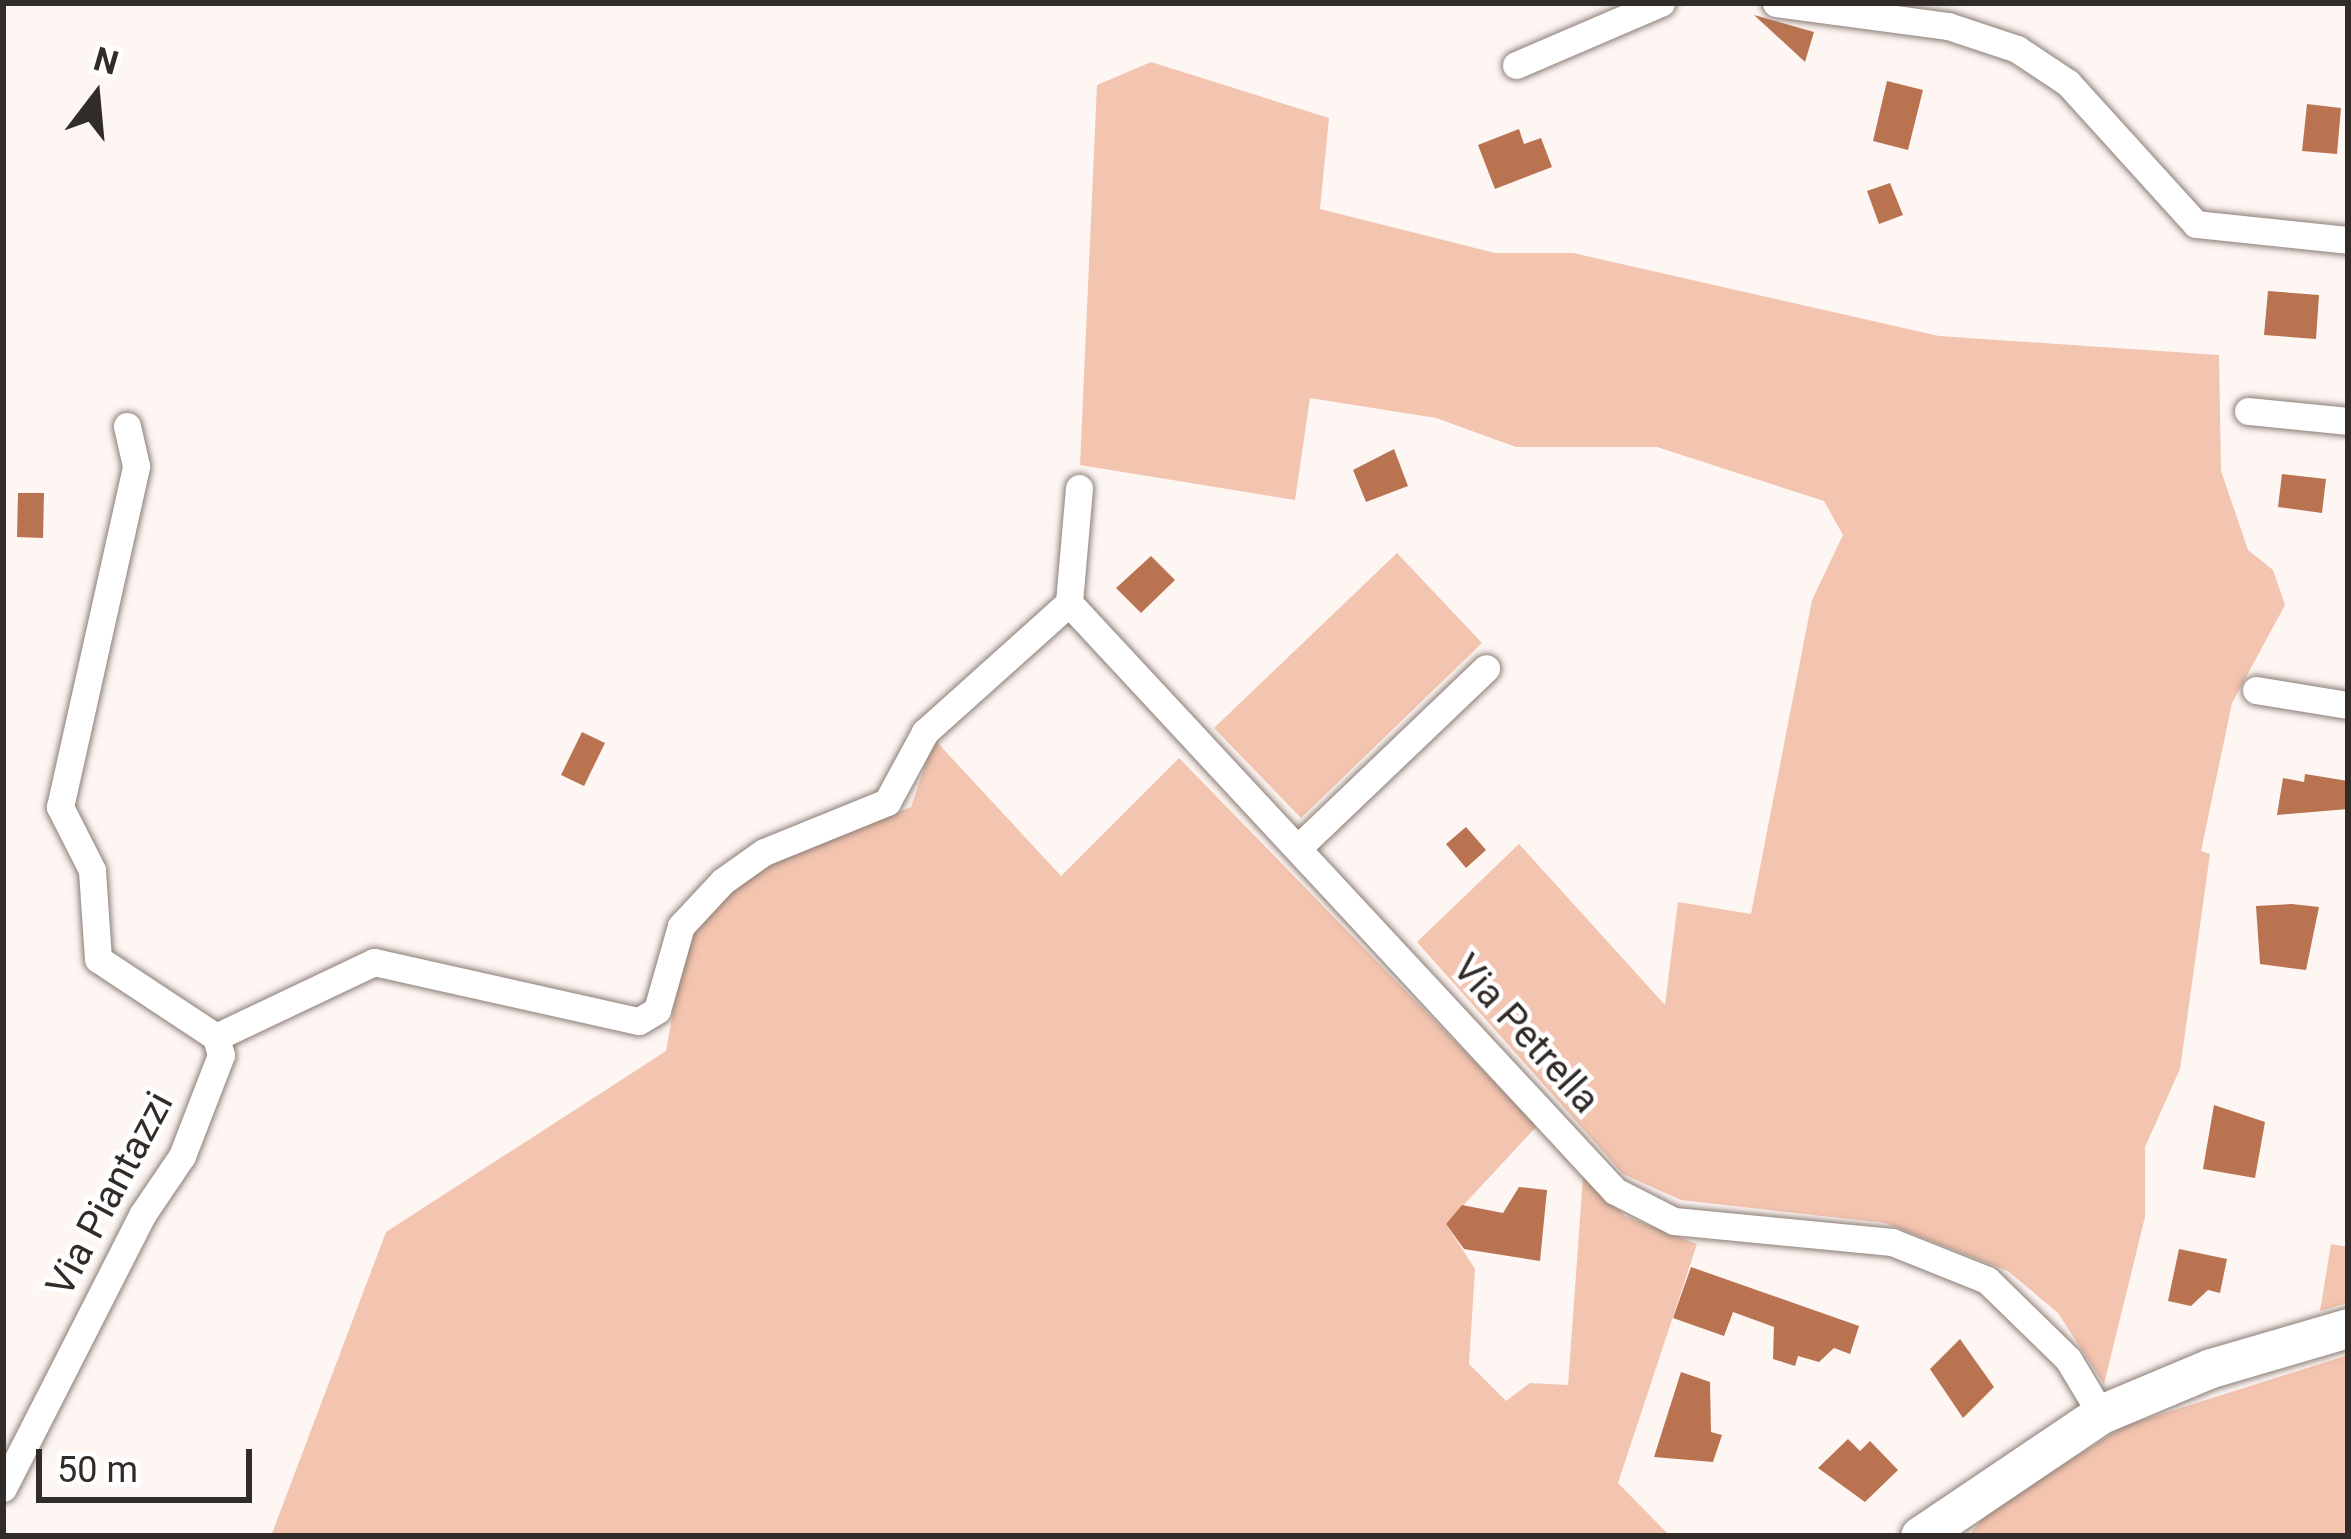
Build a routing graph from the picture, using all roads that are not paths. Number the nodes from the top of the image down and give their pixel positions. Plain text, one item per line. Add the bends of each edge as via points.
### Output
1 (1660, 3) edge
2 (1776, 3) edge
3 (1516, 65) dead end
4 (2348, 240) edge
5 (2248, 411) dead end
6 (2348, 421) edge
7 (128, 427) dead end
8 (1079, 488) dead end
9 (1069, 603) junction
10 (1486, 668) dead end
11 (2256, 691) dead end
12 (2348, 705) edge
13 (1301, 845) junction
14 (216, 1037) junction
15 (2348, 1328) edge
16 (2101, 1414) junction
17 (3, 1488) edge
18 (1924, 1534) edge

1 - 3 street
2 - 4 street via 1948,26 2017,50 2068,82 2196,224
5 - 6 street
7 - 14 street via 136,466 60,807 92,870 98,959
8 - 9 street
9 - 13 street, Via Petrella
9 - 14 street via 925,732 887,802 764,852 723,881 681,926 657,1010 639,1021 374,962
10 - 13 street
11 - 12 street
13 - 16 street, Via Petrella via 1615,1191 1674,1221 1892,1242 1987,1280 2068,1359
14 - 17 street, Via Piantazzi via 221,1055 182,1156 142,1215
15 - 16 street via 2211,1368
16 - 18 street

